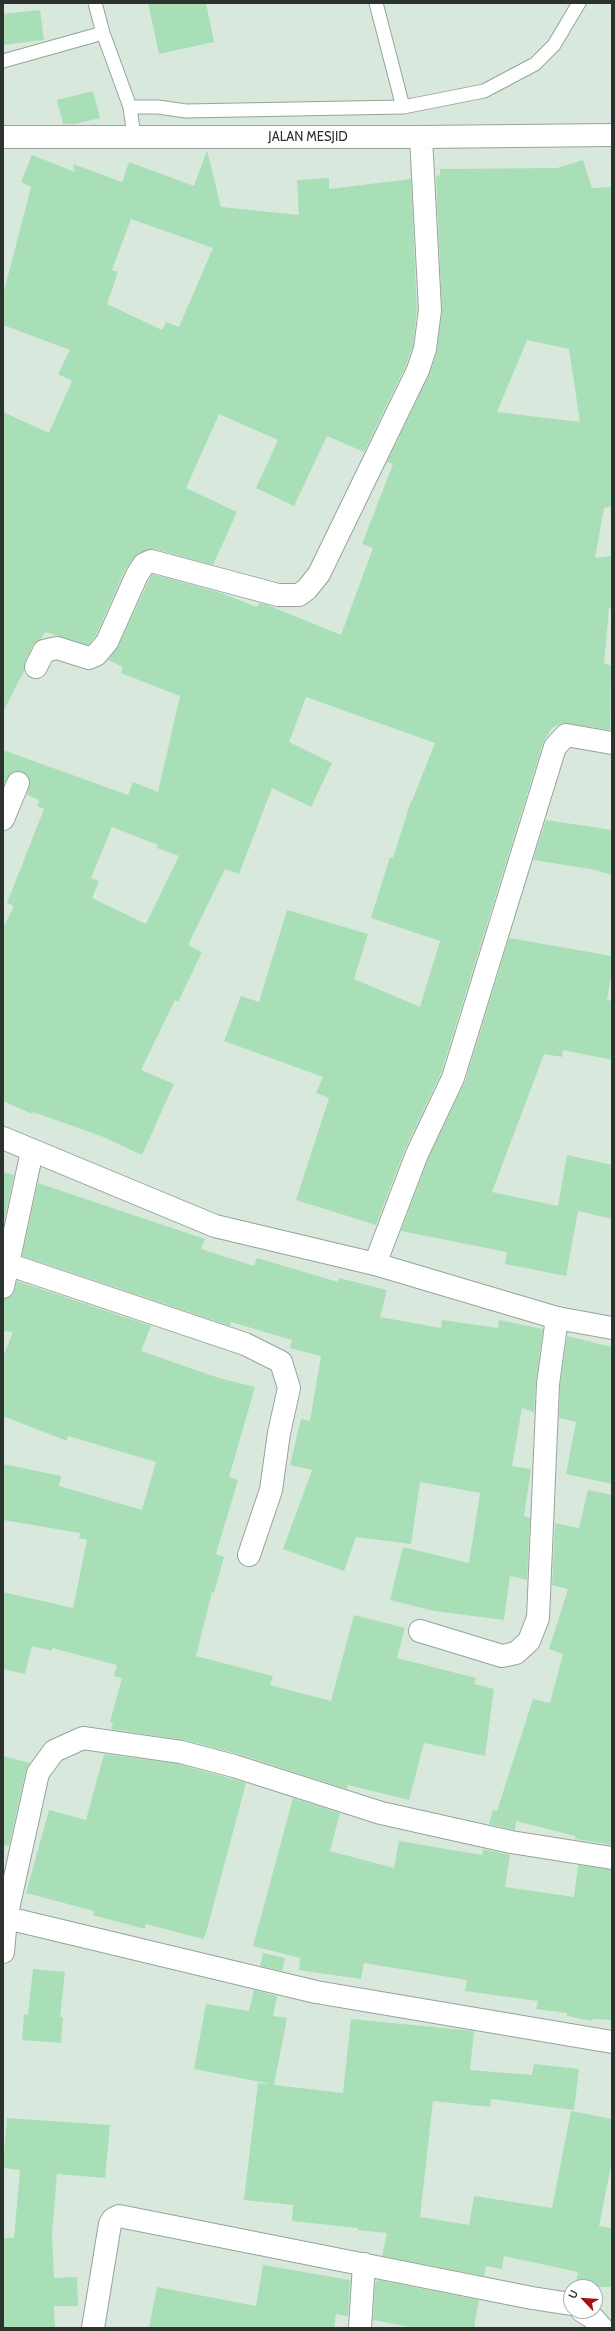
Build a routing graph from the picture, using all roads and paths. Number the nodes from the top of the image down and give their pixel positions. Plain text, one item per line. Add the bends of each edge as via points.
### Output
1 (96, 3) edge
2 (376, 3) edge
3 (579, 3) edge
4 (103, 33) junction
5 (3, 61) edge
6 (130, 107) junction
7 (403, 107) junction
8 (612, 135) edge
9 (134, 137) junction
10 (420, 137) junction
11 (3, 140) edge
12 (36, 667) dead end
13 (612, 743) edge
14 (18, 783) dead end
15 (3, 819) edge
16 (3, 1138) edge
17 (32, 1151) junction
18 (7, 1264) junction
19 (375, 1264) junction
20 (3, 1286) edge
21 (557, 1318) junction
22 (612, 1328) edge
23 (249, 1555) dead end
24 (420, 1631) dead end
25 (612, 1858) edge
26 (5, 1917) edge
27 (3, 1952) edge
28 (612, 2042) edge
29 (364, 2264) junction
30 (563, 2303) edge
31 (594, 2319) edge
32 (93, 2328) edge
33 (360, 2328) edge
34 (602, 2328) edge

1 - 4 lane
2 - 7 lane
3 - 7 lane via 554,45 535,64 484,91
4 - 5 lane
4 - 6 lane
6 - 7 lane via 186,111
6 - 9 lane
8 - 10 street, JALAN MESJID
9 - 10 street, JALAN MESJID
9 - 11 street, JALAN MESJID
10 - 12 street via 430,310 425,349 418,370 319,574 307,589 298,595 284,596 151,561 144,564 137,575 107,642 96,655 89,658 57,648 44,651
13 - 19 street via 566,735 555,747 453,1078 417,1154
14 - 15 street
16 - 17 street
17 - 18 street
17 - 19 street via 215,1226
18 - 20 street
18 - 23 street via 245,1344 281,1362 289,1388 279,1433 271,1490
19 - 21 street
21 - 22 street
21 - 24 street via 548,1384 538,1618 529,1641 516,1653 502,1656
25 - 26 street via 511,1842 381,1813 182,1752 83,1738 54,1751 38,1773
26 - 27 street
26 - 28 street via 316,1992
29 - 30 street
29 - 32 street via 119,2216 110,2224
29 - 33 street
31 - 34 street

